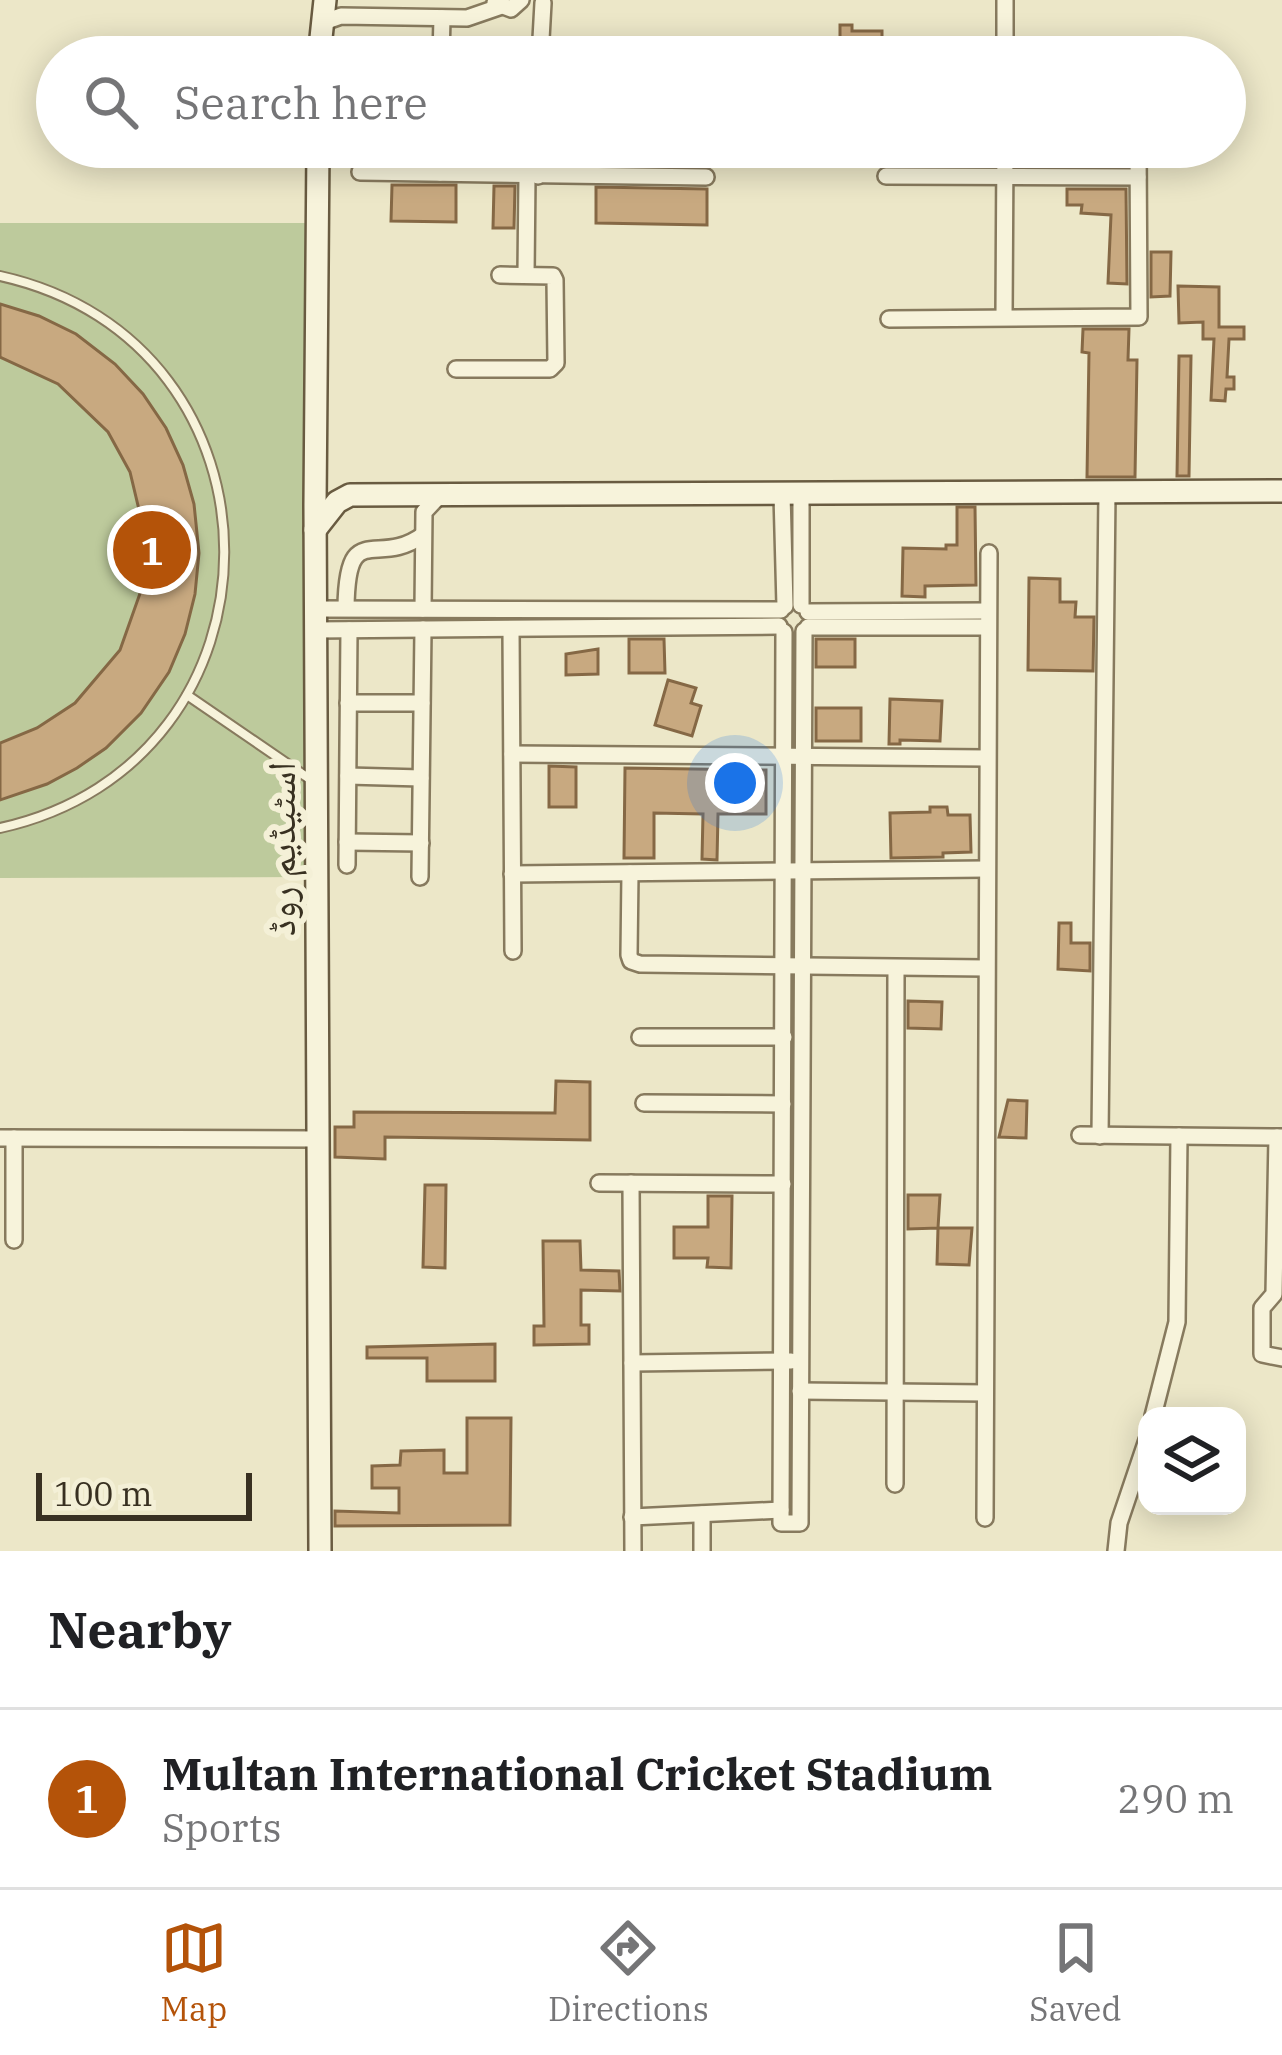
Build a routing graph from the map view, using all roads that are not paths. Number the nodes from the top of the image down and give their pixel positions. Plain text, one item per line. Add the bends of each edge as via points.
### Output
1 (341, 0) edge
2 (1005, 0) edge
3 (521, 1) edge
4 (548, 1) edge
5 (496, 3) edge
6 (324, 17) edge
7 (442, 18) junction
8 (442, 36) edge
9 (543, 36) edge
10 (1005, 36) edge
11 (318, 168) edge
12 (440, 168) edge
13 (534, 168) edge
14 (1004, 168) edge
15 (1138, 168) edge
16 (360, 172) dead end
17 (440, 173) junction
18 (532, 176) junction
19 (886, 176) dead end
20 (1004, 176) junction
21 (706, 177) dead end
22 (1138, 177) junction
23 (500, 275) dead end
24 (526, 275) junction
25 (0, 276) edge
26 (1004, 317) junction
27 (889, 319) dead end
28 (456, 369) dead end
29 (1282, 491) edge
30 (1108, 492) junction
31 (441, 494) junction
32 (791, 494) junction
33 (315, 530) junction
34 (424, 535) junction
35 (989, 553) dead end
36 (346, 608) junction
37 (423, 609) junction
38 (794, 619) junction
39 (988, 619) junction
40 (316, 620) junction
41 (511, 628) junction
42 (423, 629) junction
43 (349, 630) junction
44 (187, 695) junction
45 (348, 703) junction
46 (422, 703) junction
47 (512, 754) junction
48 (803, 755) junction
49 (784, 756) junction
50 (987, 758) junction
51 (348, 776) junction
52 (421, 778) junction
53 (316, 783) junction
54 (0, 827) edge
55 (347, 842) junction
56 (421, 843) junction
57 (347, 865) dead end
58 (986, 868) junction
59 (802, 870) junction
60 (784, 871) junction
61 (630, 873) junction
62 (512, 874) junction
63 (420, 877) dead end
64 (513, 951) dead end
65 (784, 968) junction
66 (802, 968) junction
67 (896, 968) junction
68 (986, 968) junction
69 (640, 1037) dead end
70 (784, 1037) junction
71 (644, 1103) dead end
72 (783, 1104) junction
73 (1080, 1136) dead end
74 (1100, 1136) junction
75 (1179, 1136) junction
76 (1279, 1137) edge
77 (7, 1138) edge
78 (318, 1139) junction
79 (598, 1183) dead end
80 (631, 1183) junction
81 (784, 1184) junction
82 (14, 1240) dead end
83 (1282, 1358) edge
84 (792, 1361) junction
85 (632, 1363) junction
86 (800, 1391) junction
87 (896, 1391) junction
88 (986, 1393) junction
89 (1155, 1407) edge
90 (1138, 1467) edge
91 (895, 1484) dead end
92 (781, 1510) junction
93 (703, 1514) junction
94 (632, 1516) junction
95 (985, 1518) dead end
96 (320, 1551) edge
97 (633, 1551) edge
98 (702, 1551) edge
99 (1116, 1551) edge

1 - 6 street
2 - 10 street
3 - 4 street
3 - 5 street via 511,9
4 - 9 street
5 - 7 street via 467,18
6 - 7 street
7 - 8 street
11 - 33 main road, اسٹیڈیم روڈ
12 - 17 street
13 - 18 street
14 - 20 street
15 - 22 street
16 - 17 street
17 - 18 street
18 - 21 street
18 - 24 street
19 - 20 street
20 - 22 street
20 - 26 street
22 - 26 street via 1139,317
23 - 24 street
24 - 28 street via 555,280 556,363
25 - 44 lane via 76,303 130,340 173,388 205,444 223,507 226,572 214,635
26 - 27 street
29 - 30 main road
30 - 32 main road
30 - 74 street
31 - 32 main road
31 - 33 main road via 350,495
31 - 34 street via 424,512
32 - 38 street
33 - 40 main road, اسٹیڈیم روڈ
34 - 36 street via 356,554
34 - 37 street
35 - 39 street
36 - 37 street
36 - 40 street
37 - 38 street
38 - 39 street
38 - 41 street
38 - 48 street
38 - 49 street
39 - 50 street
40 - 43 street
40 - 53 main road, اسٹیڈیم روڈ
41 - 42 street
41 - 47 street
42 - 43 street
42 - 46 street
43 - 45 street
44 - 53 lane
44 - 54 lane via 110,780 49,813
45 - 46 street
45 - 51 street
46 - 52 street
47 - 49 street
47 - 62 street
48 - 49 street
48 - 50 street
48 - 59 street
49 - 60 street
50 - 58 street
51 - 52 street
51 - 55 street
52 - 56 street
53 - 78 main road, اسٹیڈیم روڈ
55 - 56 street
55 - 57 street
56 - 63 street
58 - 59 street
58 - 68 street
59 - 60 street
59 - 66 street
60 - 61 street
60 - 65 street
61 - 62 street
61 - 65 street via 631,962
62 - 64 street
65 - 66 street
65 - 70 street
66 - 67 street
66 - 84 street
67 - 68 street
67 - 87 street
68 - 88 street
69 - 70 street
70 - 72 street
71 - 72 street
72 - 81 street
73 - 74 street
74 - 75 street
75 - 76 street
75 - 89 street via 1177,1322
76 - 83 street via 1274,1294 1262,1308 1260,1346 1268,1358
77 - 78 street
77 - 82 street
78 - 96 main road, اسٹیڈیم روڈ
79 - 80 street
80 - 81 street
80 - 85 street
81 - 84 street
84 - 85 street
84 - 86 street
84 - 92 street
85 - 94 street
86 - 87 street
86 - 92 street via 800,1523 781,1523
87 - 88 street
87 - 91 street
88 - 95 street
90 - 99 street
92 - 93 street
93 - 94 street
93 - 98 street
94 - 97 street

